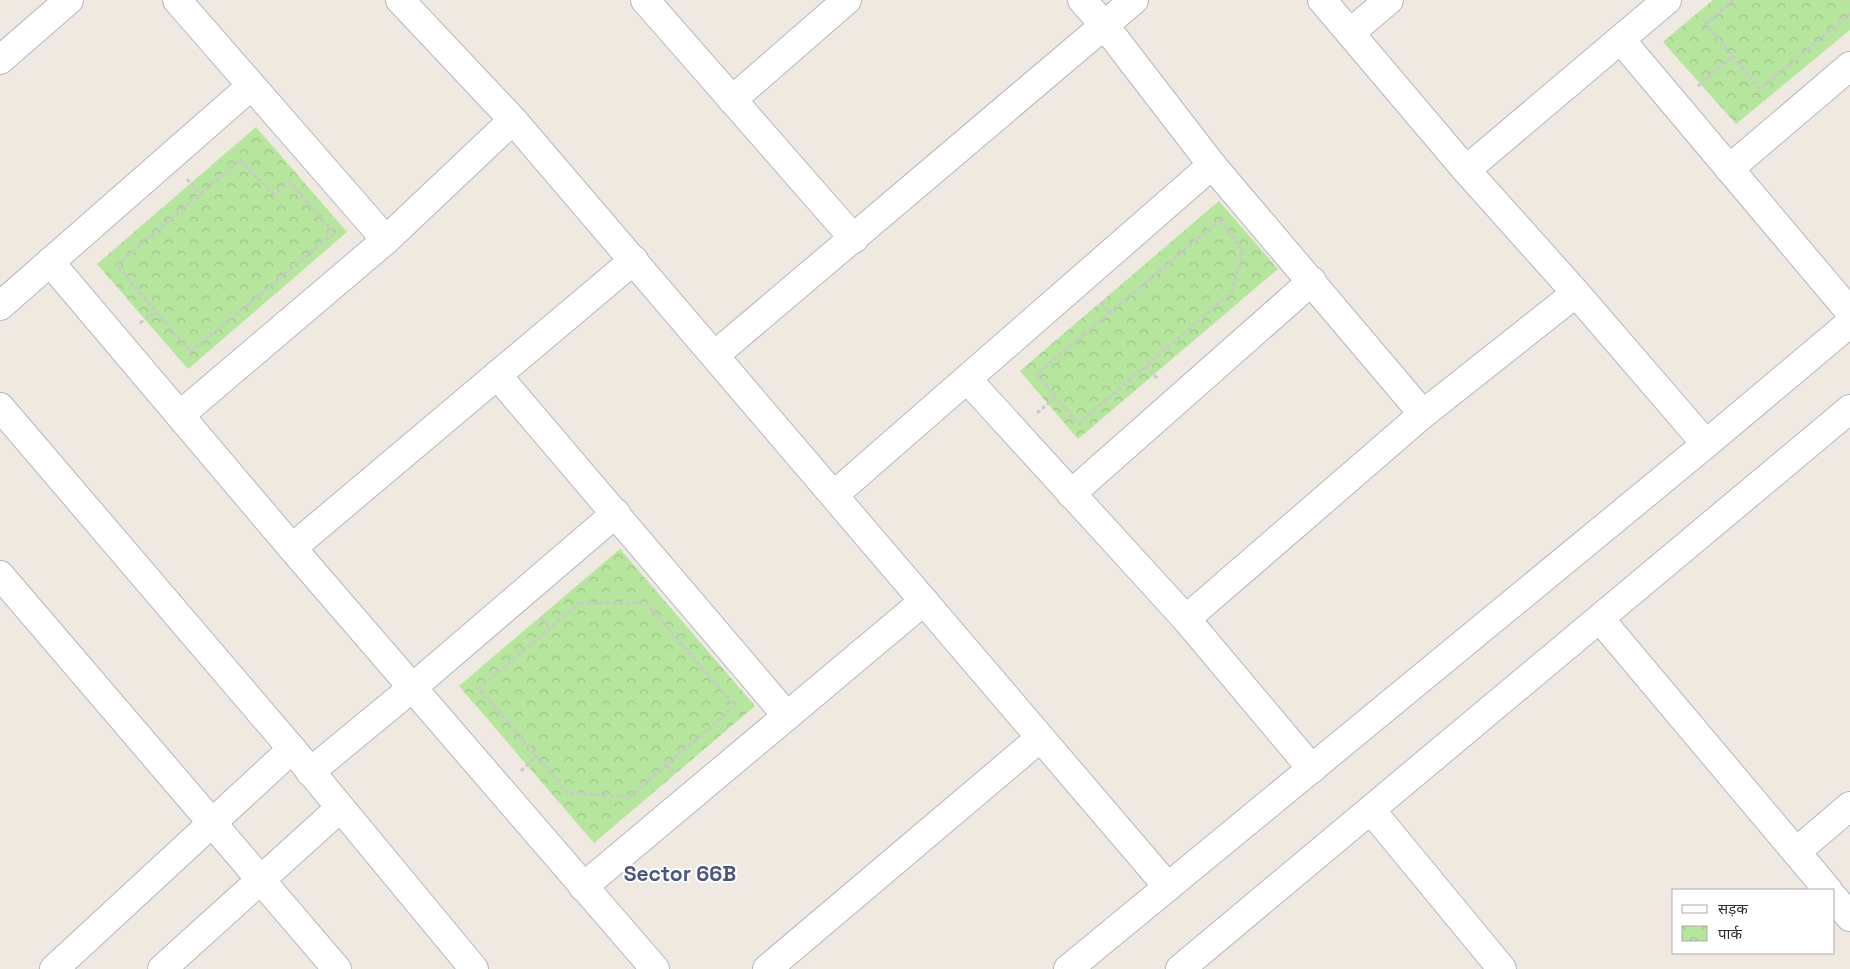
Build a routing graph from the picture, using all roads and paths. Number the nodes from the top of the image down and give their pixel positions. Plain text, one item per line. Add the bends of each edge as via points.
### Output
1 (69, 0) edge
2 (177, 0) edge
3 (400, 0) edge
4 (645, 0) edge
5 (847, 0) edge
6 (1082, 0) edge
7 (1134, 0) edge
8 (1322, 0) edge
9 (1388, 0) edge
10 (1667, 0) edge
11 (1733, 0) edge
12 (1850, 14) edge
13 (1105, 26) junction
14 (1350, 33) junction
15 (1620, 40) junction
16 (1733, 56) junction
17 (0, 60) edge
18 (1850, 66) edge
19 (251, 86) junction
20 (732, 100) junction
21 (1676, 105) junction
22 (513, 120) junction
23 (1212, 165) junction
24 (1729, 169) junction
25 (1466, 170) junction
26 (854, 239) junction
27 (386, 240) junction
28 (634, 260) junction
29 (50, 262) junction
30 (117, 266) joint
31 (1312, 281) junction
32 (1576, 293) junction
33 (0, 306) edge
34 (1850, 312) edge
35 (1850, 323) edge
36 (715, 355) junction
37 (1037, 374) joint
38 (496, 375) junction
39 (967, 379) junction
40 (0, 407) edge
41 (1850, 409) edge
42 (1423, 414) junction
43 (180, 415) junction
44 (1706, 444) junction
45 (1070, 494) junction
46 (834, 495) junction
47 (616, 514) junction
48 (292, 548) junction
49 (0, 575) edge
50 (924, 601) junction
51 (1186, 619) junction
52 (1600, 619) junction
53 (412, 688) junction
54 (479, 688) joint
55 (787, 716) junction
56 (1040, 738) junction
57 (292, 749) junction
58 (1312, 768) junction
59 (310, 772) junction
60 (1850, 806) edge
61 (339, 809) junction
62 (1371, 810) junction
63 (212, 824) junction
64 (1796, 852) junction
65 (261, 882) junction
66 (583, 886) junction
67 (1168, 886) junction
68 (1827, 889) edge
69 (1835, 899) edge
70 (1850, 917) edge
71 (54, 969) edge
72 (162, 969) edge
73 (337, 969) edge
74 (474, 969) edge
75 (655, 969) edge
76 (767, 969) edge
77 (1068, 969) edge
78 (1180, 969) edge
79 (1502, 969) edge

1 - 17 street
2 - 19 street
3 - 22 street
4 - 20 street
5 - 20 street
6 - 13 street
7 - 13 street
8 - 14 street
9 - 14 street
10 - 15 street
11 - 16 path via 1706,24
12 - 16 path via 1760,89
13 - 23 street
13 - 26 street
14 - 25 street
15 - 21 street
15 - 25 street
16 - 21 path
18 - 24 street
19 - 27 street
19 - 29 street
20 - 26 street
21 - 24 street
22 - 27 street
22 - 28 street
23 - 31 street
23 - 39 street
24 - 34 street
25 - 32 street
26 - 36 street
27 - 43 street
28 - 36 street
28 - 38 street
29 - 33 street
29 - 43 street
30 - 30 path via 190,352 334,233 290,182 273,194 240,160
31 - 42 street
31 - 45 street
32 - 42 street
32 - 44 street
35 - 44 street
36 - 46 street
37 - 37 path via 1078,424 1232,292 1243,251 1220,220
38 - 47 street
38 - 48 street
39 - 45 street
39 - 46 street
40 - 57 street
41 - 52 street
42 - 51 street
43 - 48 street
44 - 58 street
45 - 51 street
46 - 50 street
47 - 53 street
47 - 55 street
48 - 53 street
49 - 63 street
50 - 55 street
50 - 56 street
51 - 58 street
52 - 62 street
52 - 64 street
53 - 59 street
53 - 66 street
54 - 54 path via 568,793 629,797 735,706 646,603 580,603
55 - 66 street
56 - 67 street
56 - 76 street
57 - 59 street
57 - 63 street
58 - 67 street
59 - 61 street
60 - 64 street
61 - 65 street
61 - 74 street
62 - 78 street
62 - 79 street
63 - 65 street
63 - 71 street
64 - 68 street
65 - 72 street
65 - 73 street
66 - 75 street
67 - 77 street
69 - 70 street

